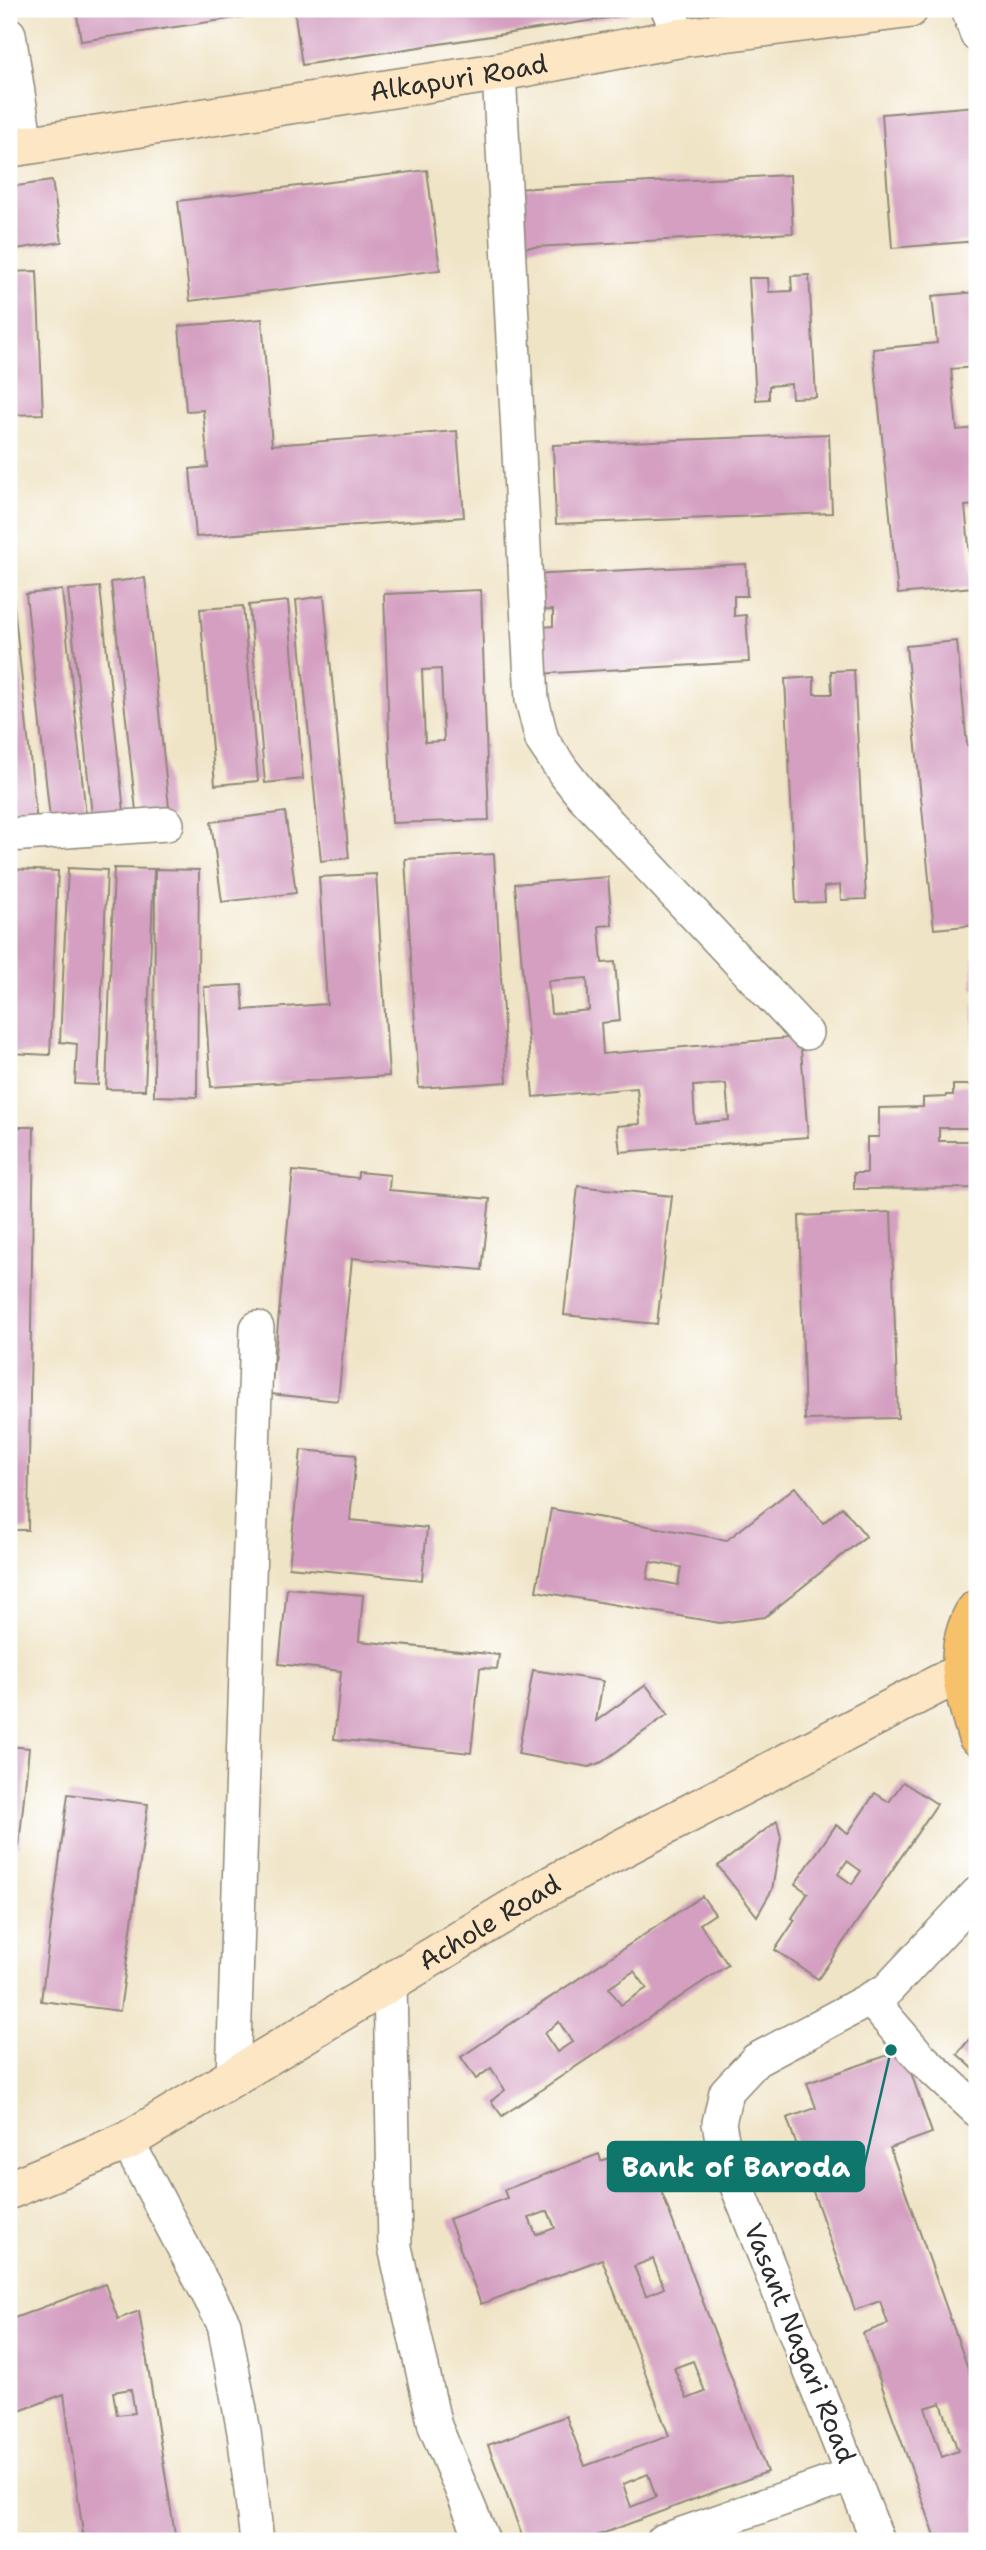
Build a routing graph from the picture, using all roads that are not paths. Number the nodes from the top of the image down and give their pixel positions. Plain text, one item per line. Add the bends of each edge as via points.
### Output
1 (909, 9) edge
2 (968, 9) edge
3 (674, 24) edge
4 (9, 34) edge
5 (977, 35) edge
6 (499, 72) junction
7 (18, 147) edge
8 (167, 824) dead end
9 (9, 835) edge
10 (806, 1033) dead end
11 (257, 1328) dead end
12 (975, 1612) edge
13 (969, 1669) edge
14 (977, 1735) edge
15 (977, 1894) edge
16 (390, 1982) junction
17 (870, 1999) junction
18 (233, 2078) junction
19 (977, 2110) edge
20 (127, 2141) junction
21 (9, 2190) edge
22 (852, 2475) junction
23 (257, 2541) edge
24 (483, 2541) edge
25 (662, 2541) edge
26 (878, 2541) edge

1 - 3 street, Alkapuri Road
2 - 5 street
3 - 6 street, Alkapuri Road
4 - 7 street
6 - 7 street, Alkapuri Road
6 - 10 street via 532,700 542,740 582,794
8 - 9 street
11 - 18 street
12 - 13 main road via 962,1643
13 - 14 main road
13 - 16 street, Achole Road via 553,1884
15 - 17 street, Vasant Nagari Road via 887,1990
16 - 18 street, Achole Road
16 - 24 street via 395,2247 435,2426
17 - 19 street via 920,2057
17 - 22 street, Vasant Nagari Road via 756,2060 726,2092 719,2123 725,2156
18 - 20 street, Achole Road
20 - 21 street, Achole Road
20 - 23 street via 224,2324 244,2432
22 - 25 street
22 - 26 street, Vasant Nagari Road

